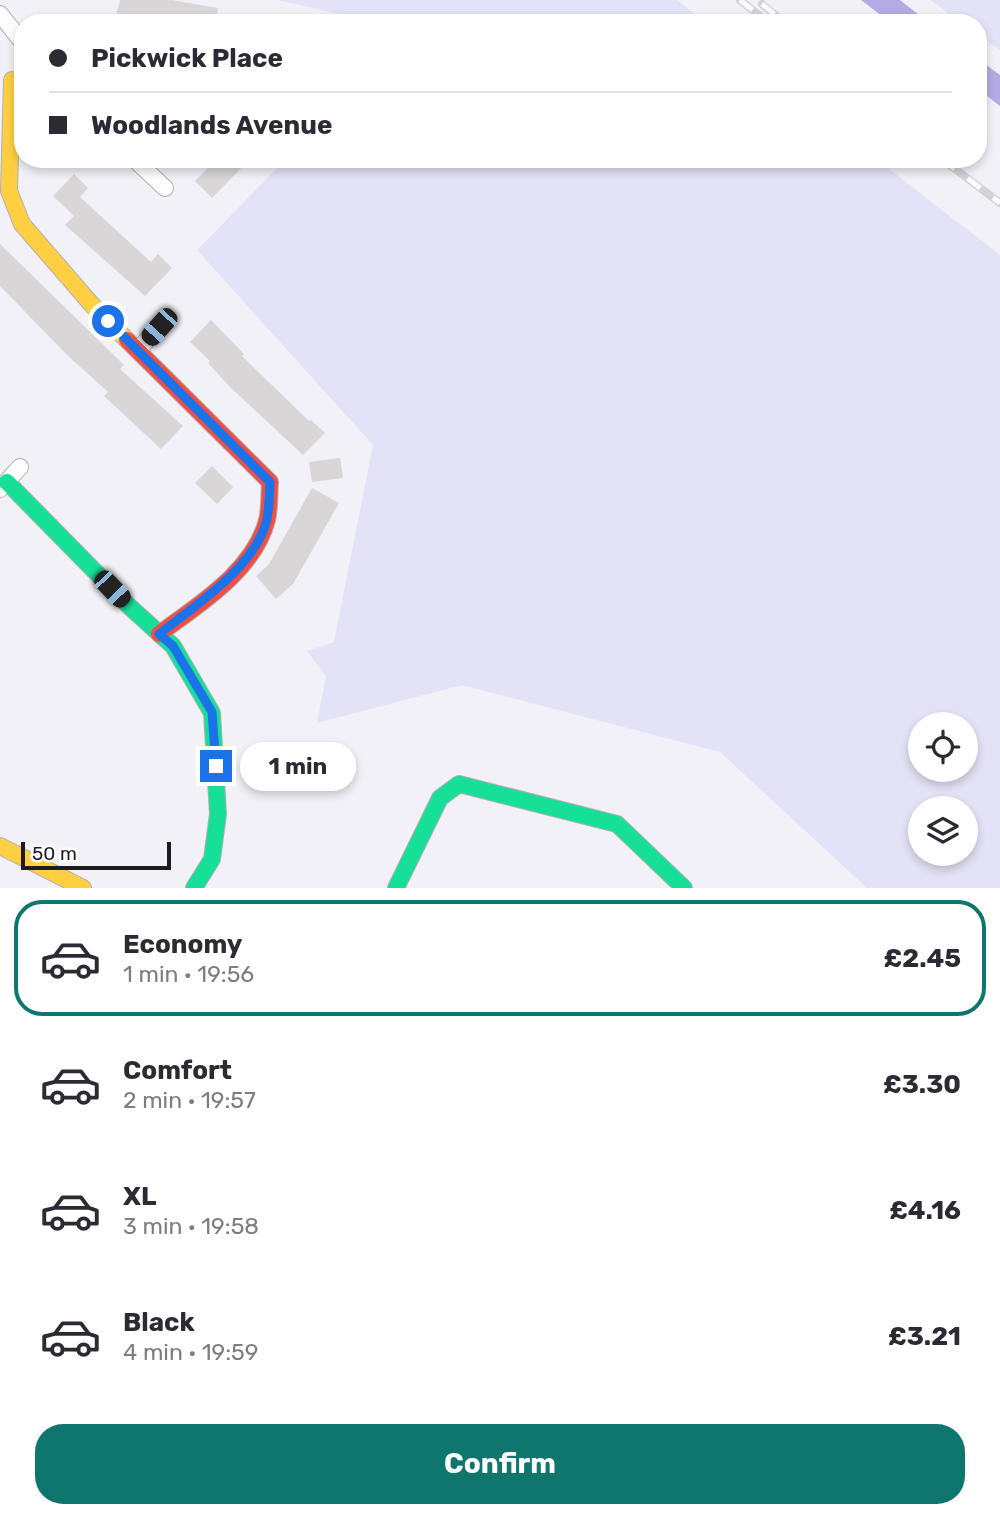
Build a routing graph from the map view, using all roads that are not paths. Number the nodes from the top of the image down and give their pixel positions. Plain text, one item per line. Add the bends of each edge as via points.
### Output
1 (0, 14) edge
2 (14, 32) edge
3 (12, 80) dead end
4 (14, 94) edge
5 (14, 144) edge
6 (144, 168) edge
7 (165, 188) dead end
8 (159, 327) dead end
9 (138, 351) junction
10 (20, 467) dead end
11 (3, 485) edge
12 (159, 634) junction
13 (0, 846) edge
14 (83, 888) edge
15 (194, 888) edge
16 (396, 888) edge
17 (684, 888) edge

1 - 2 street
3 - 4 street
5 - 9 street via 9,191 22,224
6 - 7 street
8 - 9 street
9 - 12 street via 270,482 266,526 250,553 225,580
10 - 11 street
11 - 12 street
12 - 15 street via 173,646 212,712 218,814 212,859
13 - 14 street
16 - 17 street via 440,798 459,784 617,824

